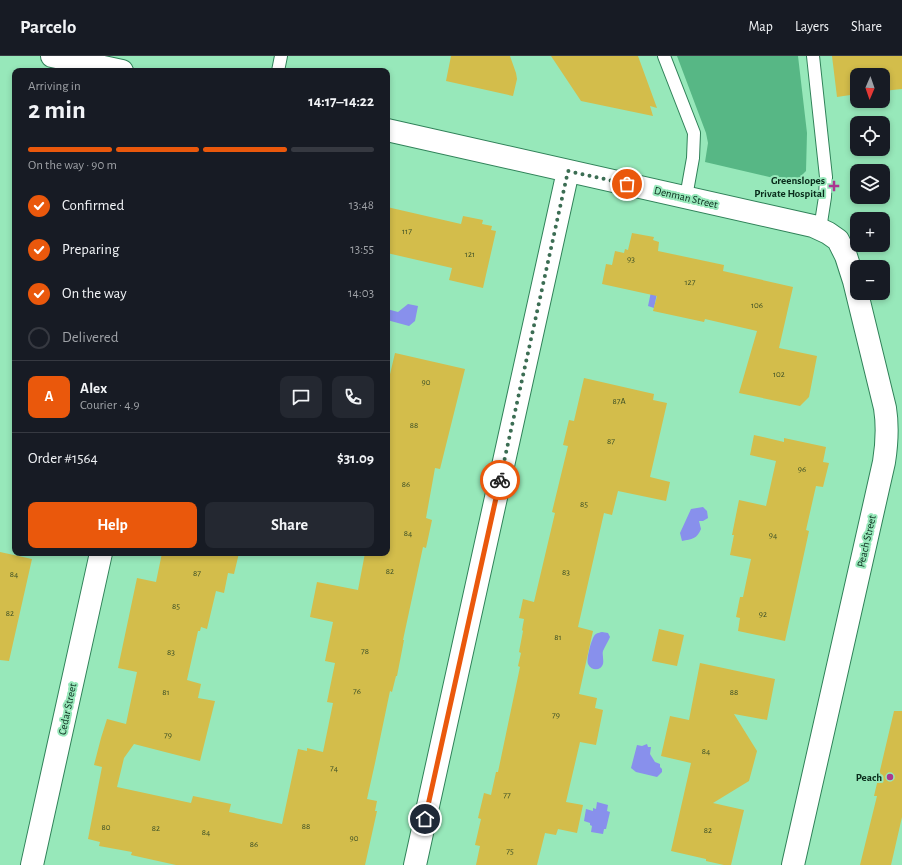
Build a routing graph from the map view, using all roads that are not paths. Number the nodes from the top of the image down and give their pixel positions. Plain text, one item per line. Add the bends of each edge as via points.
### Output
1 (52, 56) edge
2 (281, 56) edge
3 (664, 56) edge
4 (813, 56) edge
5 (108, 68) edge
6 (279, 68) edge
7 (390, 131) edge
8 (568, 171) junction
9 (686, 197) junction
10 (820, 229) junction
11 (100, 556) edge
12 (32, 865) edge
13 (415, 865) edge
14 (794, 865) edge

1 - 5 street
2 - 6 lane
3 - 9 lane via 694,133 693,158
4 - 10 lane via 826,177
7 - 8 street, Denman Street
8 - 9 street, Denman Street
8 - 13 street
9 - 10 street, Denman Street
10 - 14 street, Peach Street via 838,240 846,256 856,288 888,427 887,444
11 - 12 street, Cedar Street

